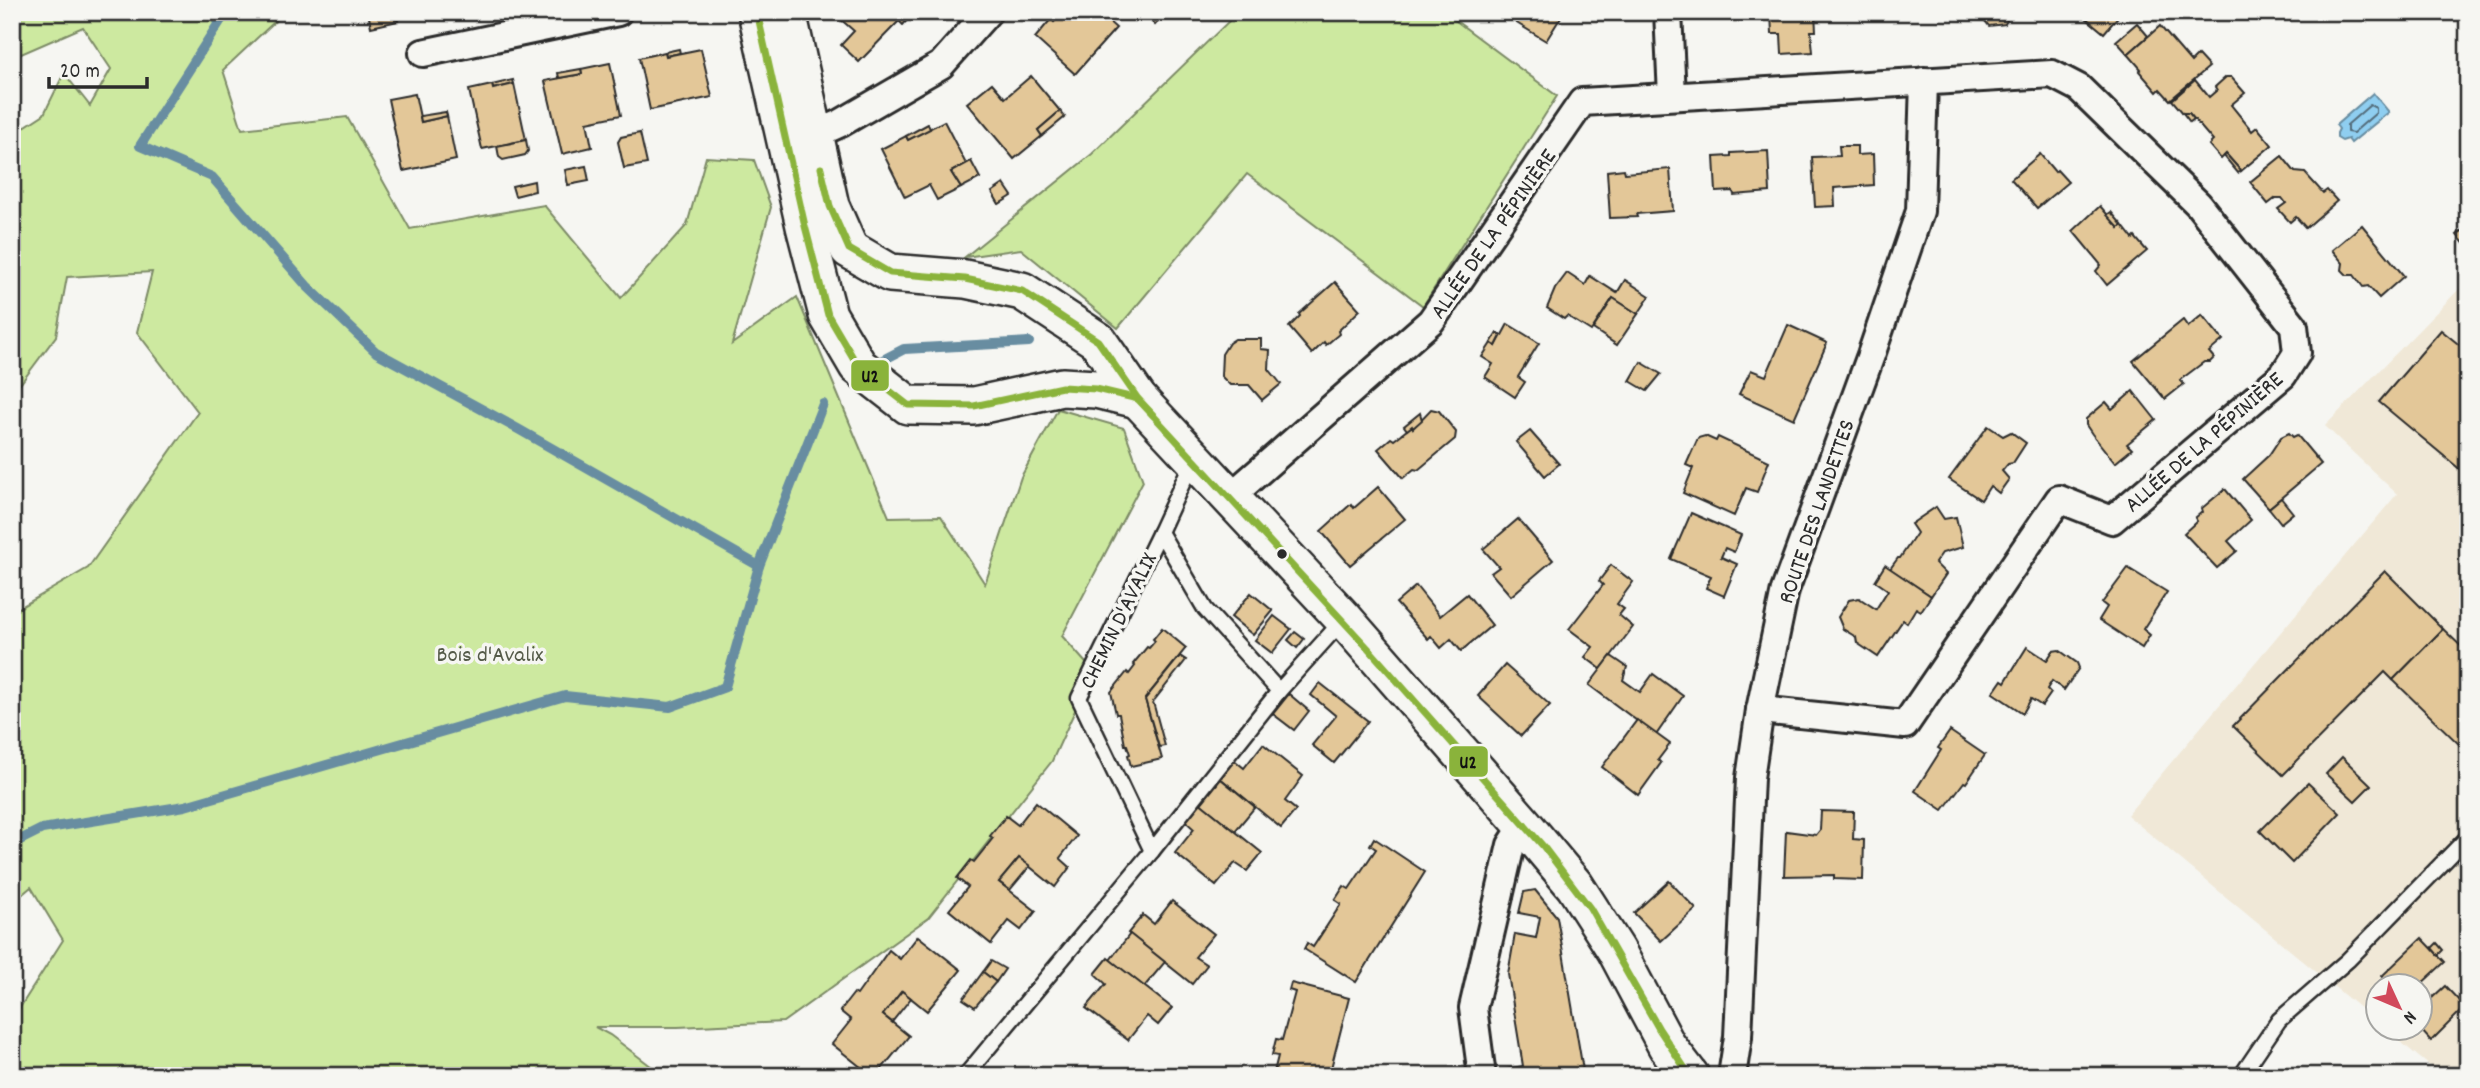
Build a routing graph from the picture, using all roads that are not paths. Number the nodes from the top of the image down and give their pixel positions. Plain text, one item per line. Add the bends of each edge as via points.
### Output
1 (618, 12) edge
2 (757, 12) edge
3 (788, 12) edge
4 (988, 12) edge
5 (1668, 12) edge
6 (423, 53) dead end
7 (1924, 81) junction
8 (1672, 96) junction
9 (801, 141) junction
10 (1138, 399) junction
11 (1194, 458) junction
12 (1230, 497) junction
13 (1160, 532) junction
14 (1343, 619) junction
15 (1279, 691) junction
16 (1760, 710) junction
17 (1524, 825) junction
18 (2468, 837) edge
19 (1152, 851) junction
20 (965, 1076) edge
21 (1482, 1076) edge
22 (1689, 1076) edge
23 (1732, 1076) edge
24 (2241, 1076) edge

1 - 6 street
2 - 9 street
3 - 9 street via 799,56
4 - 9 street via 942,65
5 - 8 street
7 - 8 street, ALLÉE DE LA PÉPINIÈRE
7 - 16 street, ROUTE DES LANDETTES via 1920,211 1785,590
7 - 16 street, ALLÉE DE LA PÉPINIÈRE via 2052,74 2079,88 2198,204 2294,326 2297,353 2283,375 2112,520 2060,499 1905,725
8 - 12 street, ALLÉE DE LA PÉPINIÈRE via 1582,102 1431,321
9 - 10 street via 849,249 890,273 965,279 1022,291 1098,341
9 - 10 street via 805,226 828,315 858,366 908,405 974,406 1062,387
10 - 11 street
11 - 12 street
11 - 13 lane
12 - 14 street
13 - 15 lane, CHEMIN D'AVALIX via 1205,608
13 - 19 lane, CHEMIN D'AVALIX via 1079,698
14 - 15 lane
14 - 17 street
15 - 19 lane
16 - 23 street, ROUTE DES LANDETTES via 1750,778 1738,1037
17 - 21 street via 1511,845 1473,1009
17 - 22 street via 1575,886
18 - 24 lane via 2348,960 2279,1020
19 - 20 lane

